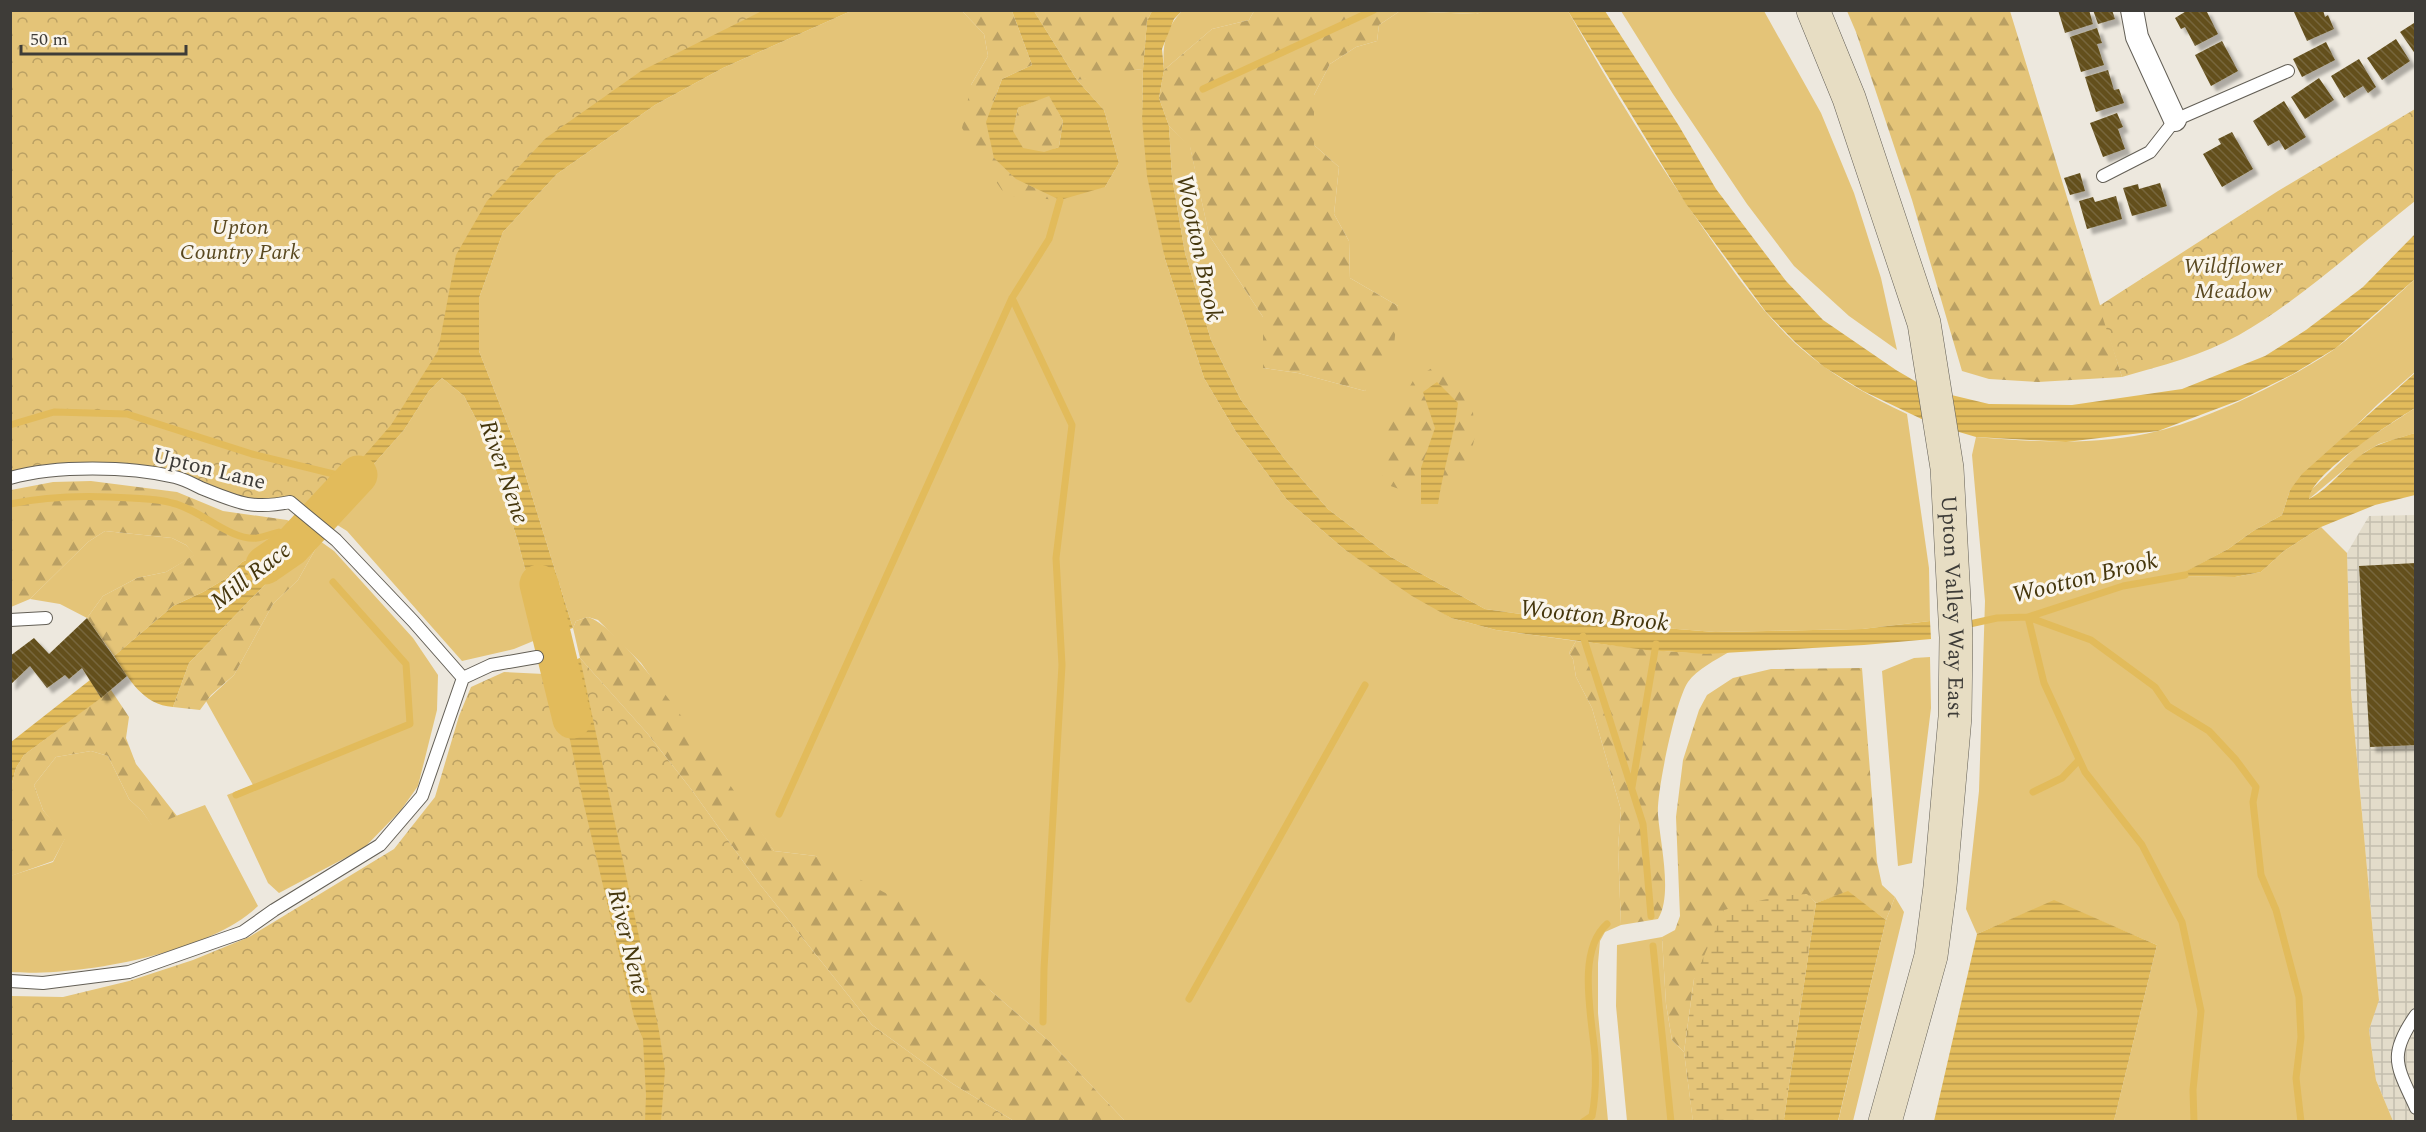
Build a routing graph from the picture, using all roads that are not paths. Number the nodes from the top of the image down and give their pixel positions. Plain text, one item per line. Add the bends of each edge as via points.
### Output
1 (1800, 10) edge
2 (1813, 10) edge
3 (2132, 10) edge
4 (2288, 71) dead end
5 (1850, 98) junction
6 (2175, 120) junction
7 (2103, 176) dead end
8 (10, 478) edge
9 (46, 618) dead end
10 (10, 620) edge
11 (537, 657) dead end
12 (463, 678) junction
13 (10, 981) edge
14 (2415, 1015) edge
15 (2415, 1108) edge
16 (1885, 1122) edge

1 - 5 street, Upton Valley Way East
2 - 5 street, Upton Valley Way East
3 - 6 street via 2137,37
4 - 6 lane
5 - 16 street, Upton Valley Way East via 1924,323 1947,468 1953,560 1956,717 1940,887 1931,956
6 - 7 lane via 2150,152
8 - 12 lane, Upton Lane via 97,468 176,477 245,504 265,507 290,502 336,540
9 - 10 lane
11 - 12 lane via 491,665
12 - 13 lane via 422,796 380,846 243,932 129,972 44,984
14 - 15 lane via 2401,1035 2397,1064

